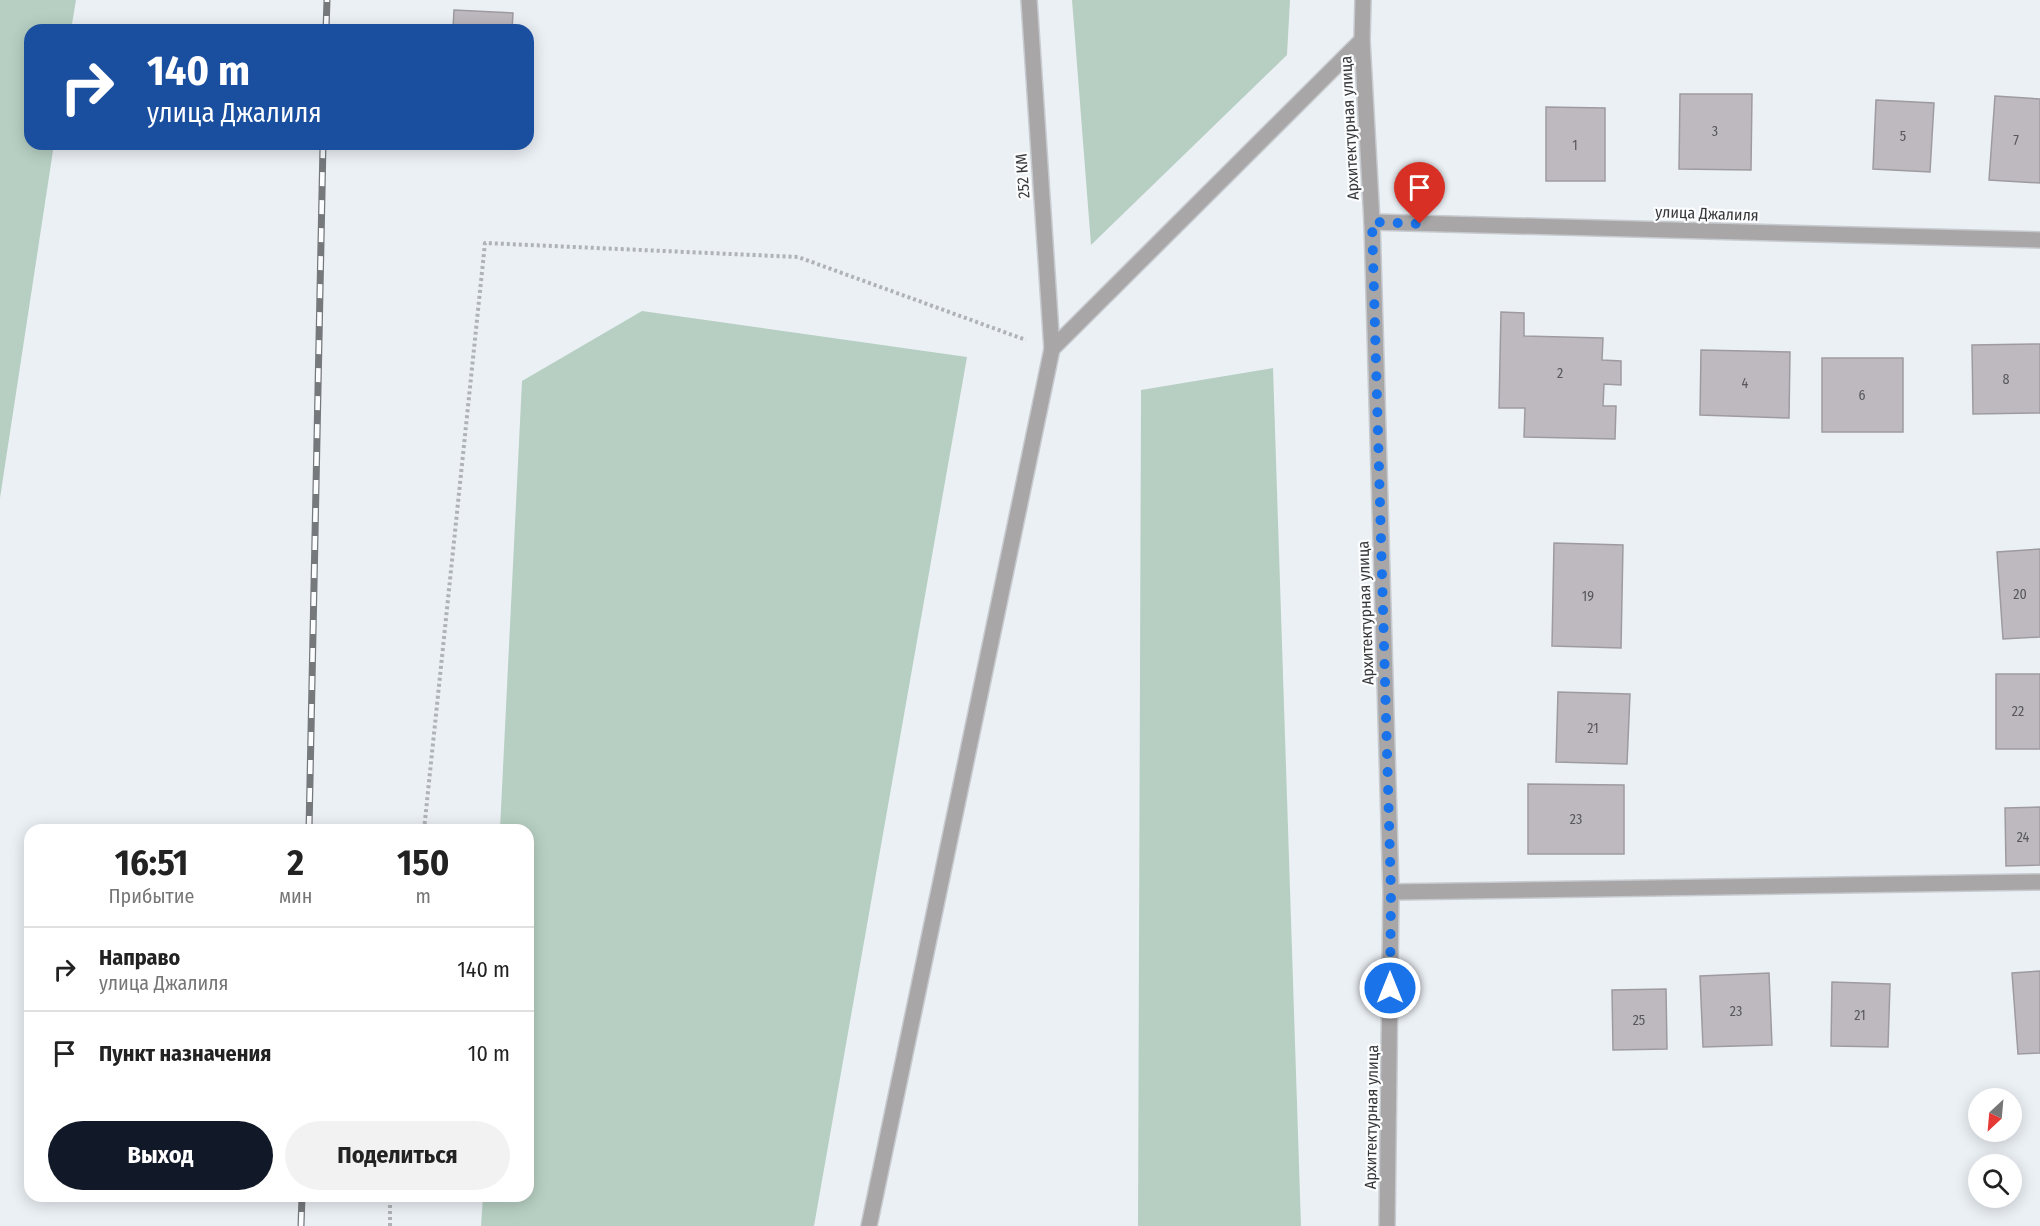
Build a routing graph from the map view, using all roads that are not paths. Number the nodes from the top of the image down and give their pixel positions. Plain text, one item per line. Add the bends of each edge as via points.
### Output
1 (1029, 0) edge
2 (1364, 0) edge
3 (1362, 40) junction
4 (1372, 222) junction
5 (2040, 240) edge
6 (1052, 349) junction
7 (2040, 882) edge
8 (1391, 892) junction
9 (869, 1226) edge
10 (1387, 1226) edge

1 - 6 street, 252 КМ
2 - 3 street, Архитектурная улица
3 - 4 street, Архитектурная улица
3 - 6 street
4 - 5 street, улица Джалиля
4 - 8 street, Архитектурная улица
6 - 9 street, 252 КМ
7 - 8 street
8 - 10 street, Архитектурная улица

